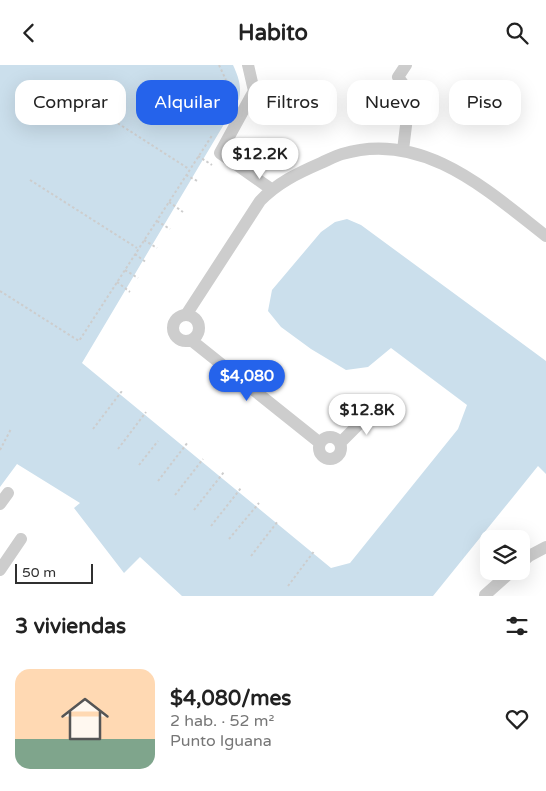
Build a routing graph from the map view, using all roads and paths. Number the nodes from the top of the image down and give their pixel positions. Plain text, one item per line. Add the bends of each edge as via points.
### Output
1 (219, 65) edge
2 (248, 65) edge
3 (406, 65) edge
4 (226, 80) dead end
5 (120, 125) edge
6 (213, 134) dead end
7 (404, 150) junction
8 (198, 156) junction
9 (212, 165) dead end
10 (190, 170) junction
11 (186, 175) junction
12 (30, 180) dead end
13 (199, 182) dead end
14 (271, 189) junction
15 (169, 202) junction
16 (183, 212) dead end
17 (157, 221) junction
18 (170, 229) dead end
19 (546, 236) edge
20 (144, 240) junction
21 (157, 248) dead end
22 (138, 249) junction
23 (135, 254) junction
24 (147, 263) dead end
25 (125, 270) junction
26 (138, 278) dead end
27 (117, 282) junction
28 (0, 291) edge
29 (130, 292) dead end
30 (186, 315) junction
31 (191, 340) junction
32 (122, 391) dead end
33 (374, 410) dead end
34 (146, 412) dead end
35 (11, 429) dead end
36 (93, 429) dead end
37 (158, 441) dead end
38 (188, 442) dead end
39 (320, 443) junction
40 (340, 443) junction
41 (118, 449) dead end
42 (0, 450) edge
43 (203, 459) dead end
44 (139, 465) dead end
45 (224, 472) dead end
46 (158, 481) dead end
47 (241, 488) dead end
48 (8, 493) dead end
49 (175, 495) dead end
50 (259, 503) dead end
51 (0, 504) edge
52 (194, 510) dead end
53 (278, 521) dead end
54 (211, 526) dead end
55 (21, 539) dead end
56 (229, 539) dead end
57 (546, 547) edge
58 (315, 550) dead end
59 (530, 555) edge
60 (250, 556) dead end
61 (0, 570) edge
62 (502, 580) edge
63 (288, 586) dead end
64 (485, 595) edge

1 - 4 path
2 - 14 street via 254,91 220,153
3 - 7 street via 398,77 410,93
5 - 10 path
6 - 8 path
7 - 14 street via 366,149 341,154
7 - 19 street via 459,172
8 - 9 path
8 - 10 path
10 - 11 path
11 - 13 path
11 - 15 path
12 - 22 path
14 - 30 street
15 - 16 path
15 - 17 path
17 - 18 path
17 - 20 path
20 - 21 path
20 - 22 path
22 - 23 path
23 - 24 path
23 - 25 path
25 - 26 path
25 - 27 path
27 - 28 path via 79,341
27 - 29 path
30 - 31 street via 194,318 198,326 197,335
30 - 31 street via 174,322 173,331 182,341
31 - 39 street
32 - 36 path
33 - 40 street
34 - 41 path
35 - 42 path
37 - 44 path
38 - 46 path
39 - 40 street via 329,436 337,438
39 - 40 street via 321,454 331,459 340,454
43 - 49 path
45 - 52 path
47 - 54 path
48 - 51 street
50 - 56 path
53 - 60 path
55 - 61 street
57 - 59 street
58 - 63 path
62 - 64 street

